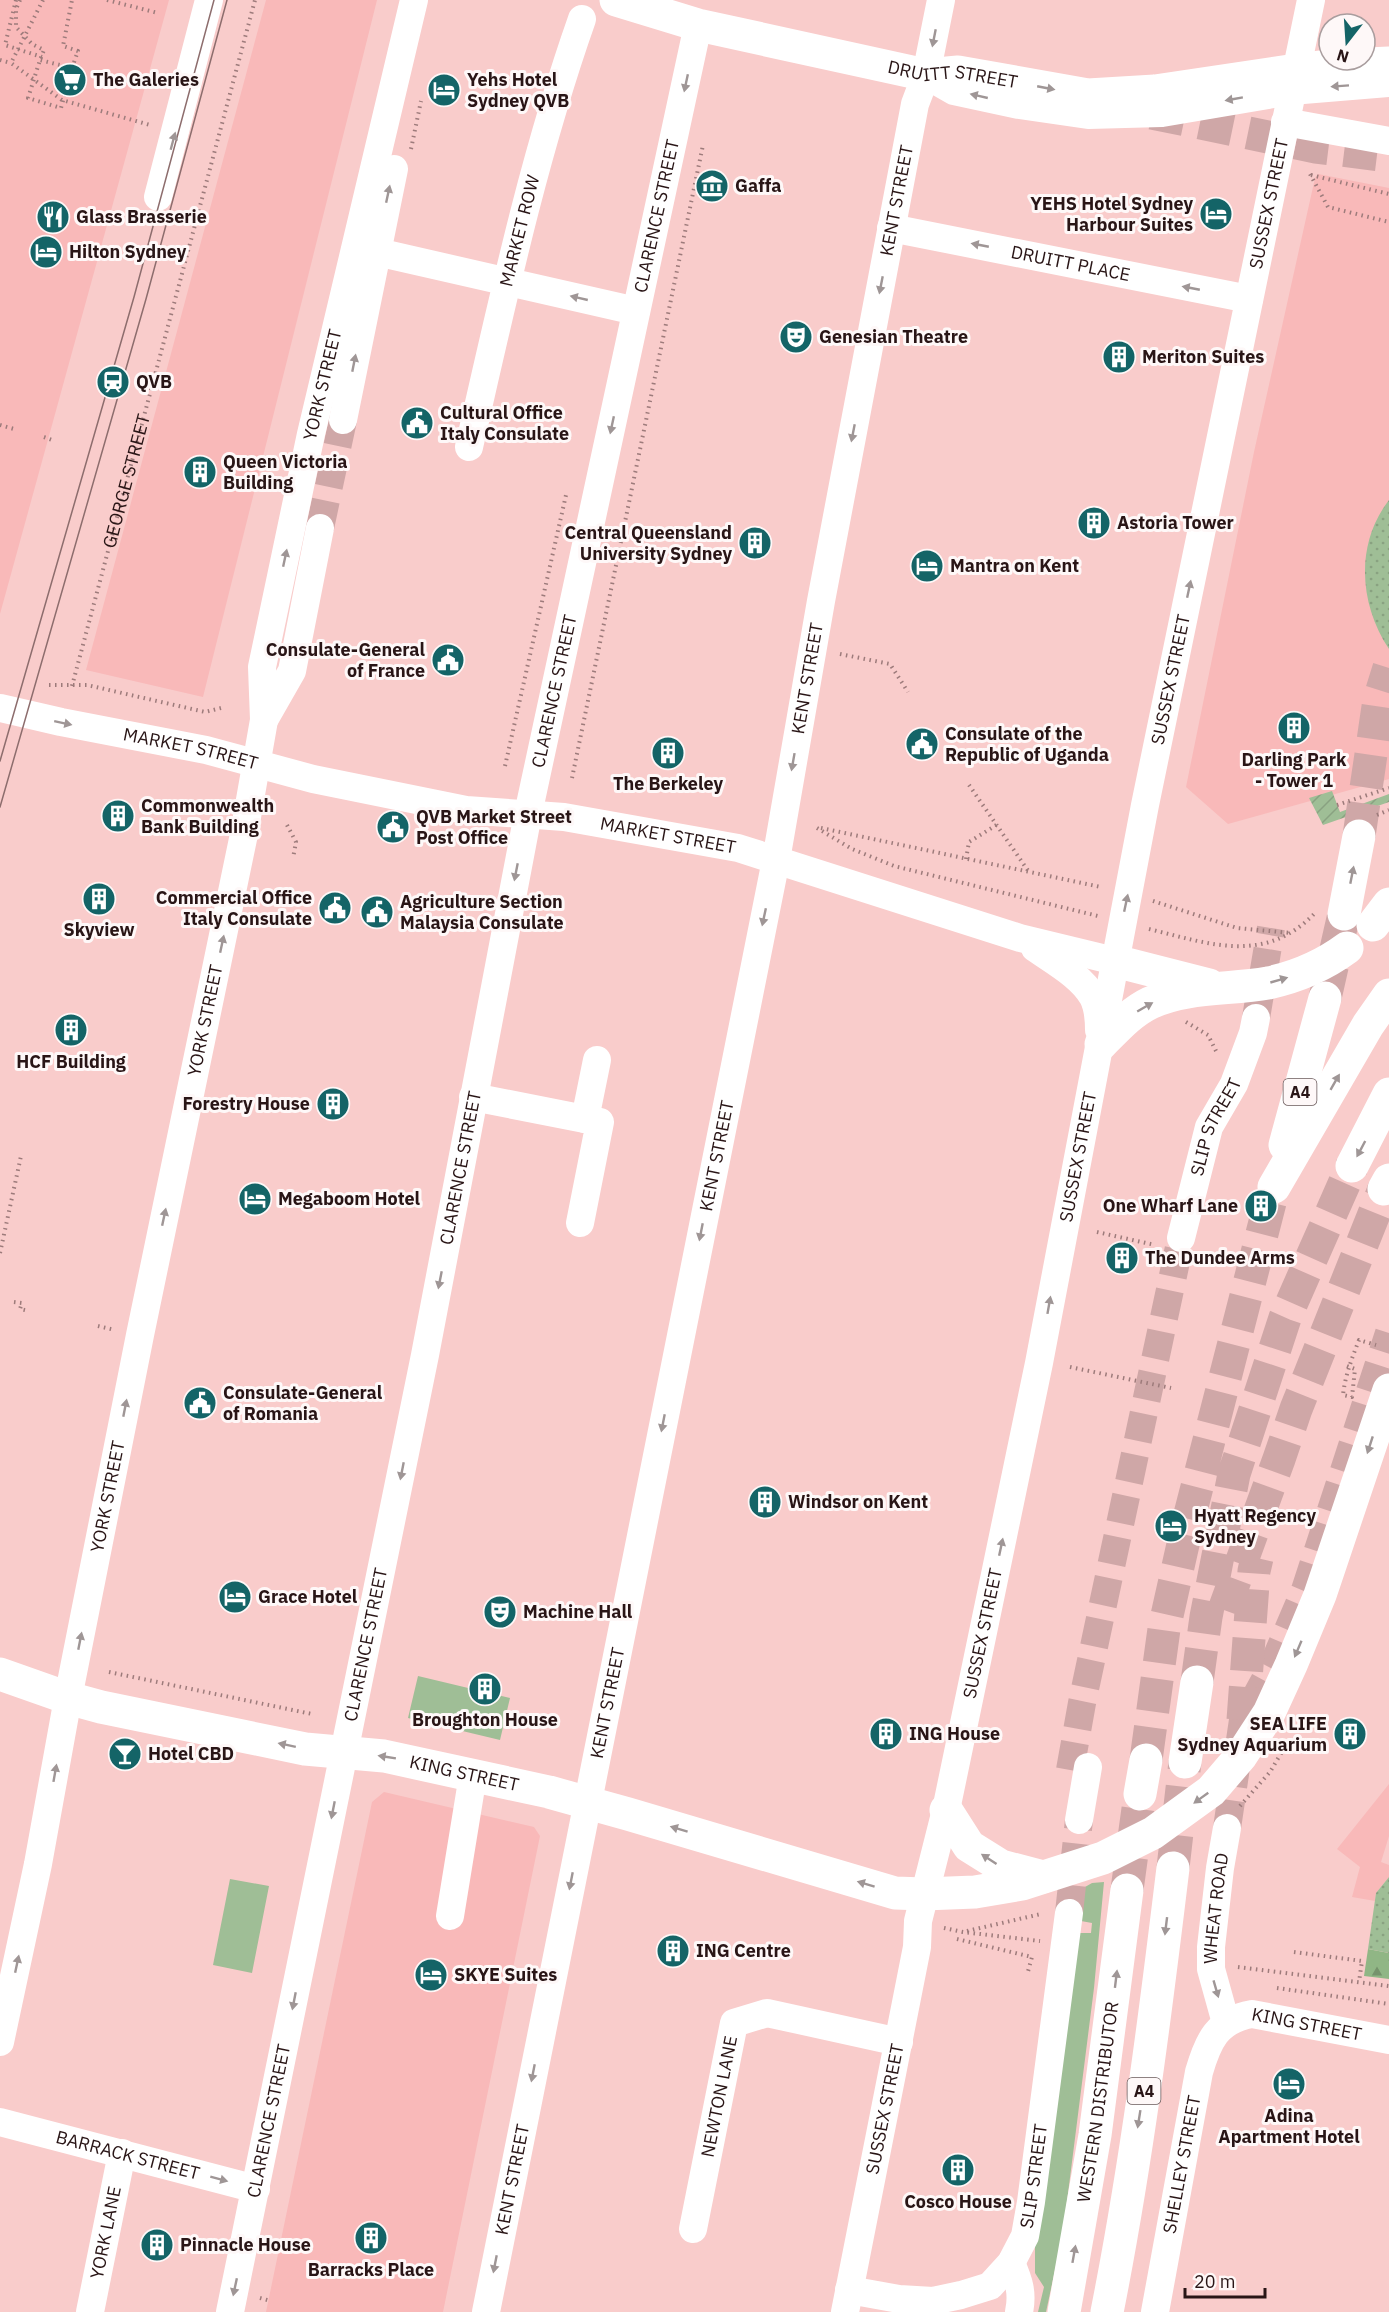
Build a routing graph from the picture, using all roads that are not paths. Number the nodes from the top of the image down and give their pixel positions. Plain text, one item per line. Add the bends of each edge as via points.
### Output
1 (209, 0) edge
2 (414, 0) edge
3 (429, 0) edge
4 (616, 0) edge
5 (941, 0) edge
6 (1311, 0) edge
7 (582, 19) dead end
8 (698, 25) junction
9 (1389, 63) edge
10 (926, 75) junction
11 (1294, 81) junction
12 (1389, 84) edge
13 (1285, 122) junction
14 (1389, 141) edge
15 (158, 197) dead end
16 (891, 228) junction
17 (376, 252) junction
18 (507, 281) junction
19 (1249, 299) junction
20 (636, 311) junction
21 (343, 420) tunnel mouth
22 (469, 447) dead end
23 (320, 528) tunnel mouth
24 (2, 716) edge
25 (264, 720) junction
26 (257, 764) junction
27 (528, 814) junction
28 (1359, 836) tunnel mouth
29 (776, 860) junction
30 (1357, 911) tunnel mouth
31 (1020, 938) junction
32 (1347, 948) dead end
33 (1115, 961) junction
34 (1221, 988) junction
35 (1389, 995) edge
36 (1325, 998) tunnel mouth
37 (1256, 1018) tunnel mouth
38 (1101, 1044) junction
39 (597, 1060) dead end
40 (1389, 1094) edge
41 (473, 1097) junction
42 (585, 1119) junction
43 (1352, 1166) tunnel mouth
44 (580, 1222) dead end
45 (1169, 1242) tunnel mouth
46 (1389, 1390) edge
47 (0, 1674) edge
48 (1197, 1682) tunnel mouth
49 (68, 1698) junction
50 (345, 1752) junction
51 (1146, 1760) tunnel mouth
52 (1185, 1762) tunnel mouth
53 (1079, 1769) tunnel mouth
54 (473, 1775) junction
55 (1140, 1794) tunnel mouth
56 (587, 1802) junction
57 (946, 1810) junction
58 (1079, 1820) tunnel mouth
59 (1227, 1828) tunnel mouth
60 (1173, 1868) tunnel mouth
61 (1044, 1877) junction
62 (1127, 1890) tunnel mouth
63 (924, 1894) junction
64 (1069, 1913) tunnel mouth
65 (450, 1916) dead end
66 (1226, 2023) junction
67 (1389, 2040) edge
68 (0, 2042) edge
69 (899, 2042) junction
70 (0, 2122) edge
71 (122, 2154) junction
72 (256, 2189) junction
73 (693, 2229) dead end
74 (1011, 2264) junction
75 (847, 2301) edge
76 (90, 2312) edge
77 (230, 2312) edge
78 (486, 2312) edge
79 (1019, 2312) edge
80 (1064, 2312) edge
81 (1107, 2312) edge
82 (1155, 2312) edge

15 -> 1 street
25 -> 2 street, YORK STREET via 264,657 314,423
17 -> 3 street
4 - 8 main road, DRUITT STREET
5 -> 10 street, KENT STREET
6 - 11 street, SUSSEX STREET
7 - 18 street, MARKET ROW
8 - 10 main road, DRUITT STREET
8 -> 20 street, CLARENCE STREET
9 - 11 main road, DRUITT STREET via 1327,66
10 - 11 main road, DRUITT STREET via 958,72 1100,94
10 - 16 street, KENT STREET via 915,104
12 -> 11 street
11 - 13 street, SUSSEX STREET
13 - 14 street
13 - 19 street, SUSSEX STREET
19 -> 16 street, DRUITT PLACE
16 -> 29 street, KENT STREET
17 - 18 street
21 -> 17 street
20 -> 18 street
18 - 22 street, MARKET ROW
33 -> 19 street, SUSSEX STREET
20 -> 27 street, CLARENCE STREET
23 - 25 street via 292,671
24 -> 26 street, MARKET STREET via 61,722 206,750
25 - 26 street, YORK STREET
26 - 27 street, MARKET STREET via 466,810
49 -> 26 street, YORK STREET
27 - 29 street, MARKET STREET via 731,847
27 -> 41 street, CLARENCE STREET
30 -> 28 main road
29 - 31 street, MARKET STREET
29 -> 56 street, KENT STREET
31 - 33 street, MARKET STREET
31 - 38 street via 1067,970 1094,998
34 -> 32 main road via 1293,976
33 - 34 main road
33 - 38 street, SUSSEX STREET
38 -> 34 main road via 1149,1003 1181,993
36 -> 35 main road, A4 via 1274,1187
37 - 45 street, SLIP STREET via 1234,1084 1209,1127
57 -> 38 street, SUSSEX STREET
39 - 42 street
40 -> 43 main road
41 - 42 street
41 -> 50 street, CLARENCE STREET
42 - 44 street via 600,1122
46 -> 61 main road, KING STREET via 1320,1595 1269,1713 1241,1756 1211,1791 1153,1833 1103,1858
47 - 49 main road, KING STREET
48 - 52 main road
50 -> 49 main road, KING STREET via 305,1749
68 -> 49 street, YORK STREET
54 -> 50 main road, KING STREET
50 -> 72 street, CLARENCE STREET
51 - 55 main road
53 - 58 street
54 - 56 main road, KING STREET
54 - 65 street
63 -> 56 main road, KING STREET via 895,1893
56 -> 78 street, KENT STREET
61 -> 57 main road via 1000,1866 969,1846
57 - 63 street, SUSSEX STREET
59 -> 66 street, WHEAT ROAD via 1211,1947 1211,1970
60 -> 81 main road, A4 via 1156,2011
61 - 63 main road, KING STREET via 996,1890
80 -> 62 main road, WESTERN DISTRIBUTOR / A4 via 1095,2135
63 - 69 street, SUSSEX STREET
64 - 74 street, SLIP STREET via 1031,2202 1025,2236
66 - 67 street, KING STREET via 1252,2014
66 - 82 street, SHELLEY STREET via 1206,2048 1199,2072
69 - 73 street, NEWTON LANE via 766,2013 734,2023
69 - 75 street, SUSSEX STREET
70 - 71 street, BARRACK STREET
71 -> 72 street, BARRACK STREET
71 - 76 street, YORK LANE
72 -> 77 street, CLARENCE STREET
74 - 75 street, SLIP STREET via 990,2286 961,2295 933,2301
74 - 79 street via 1021,2285

